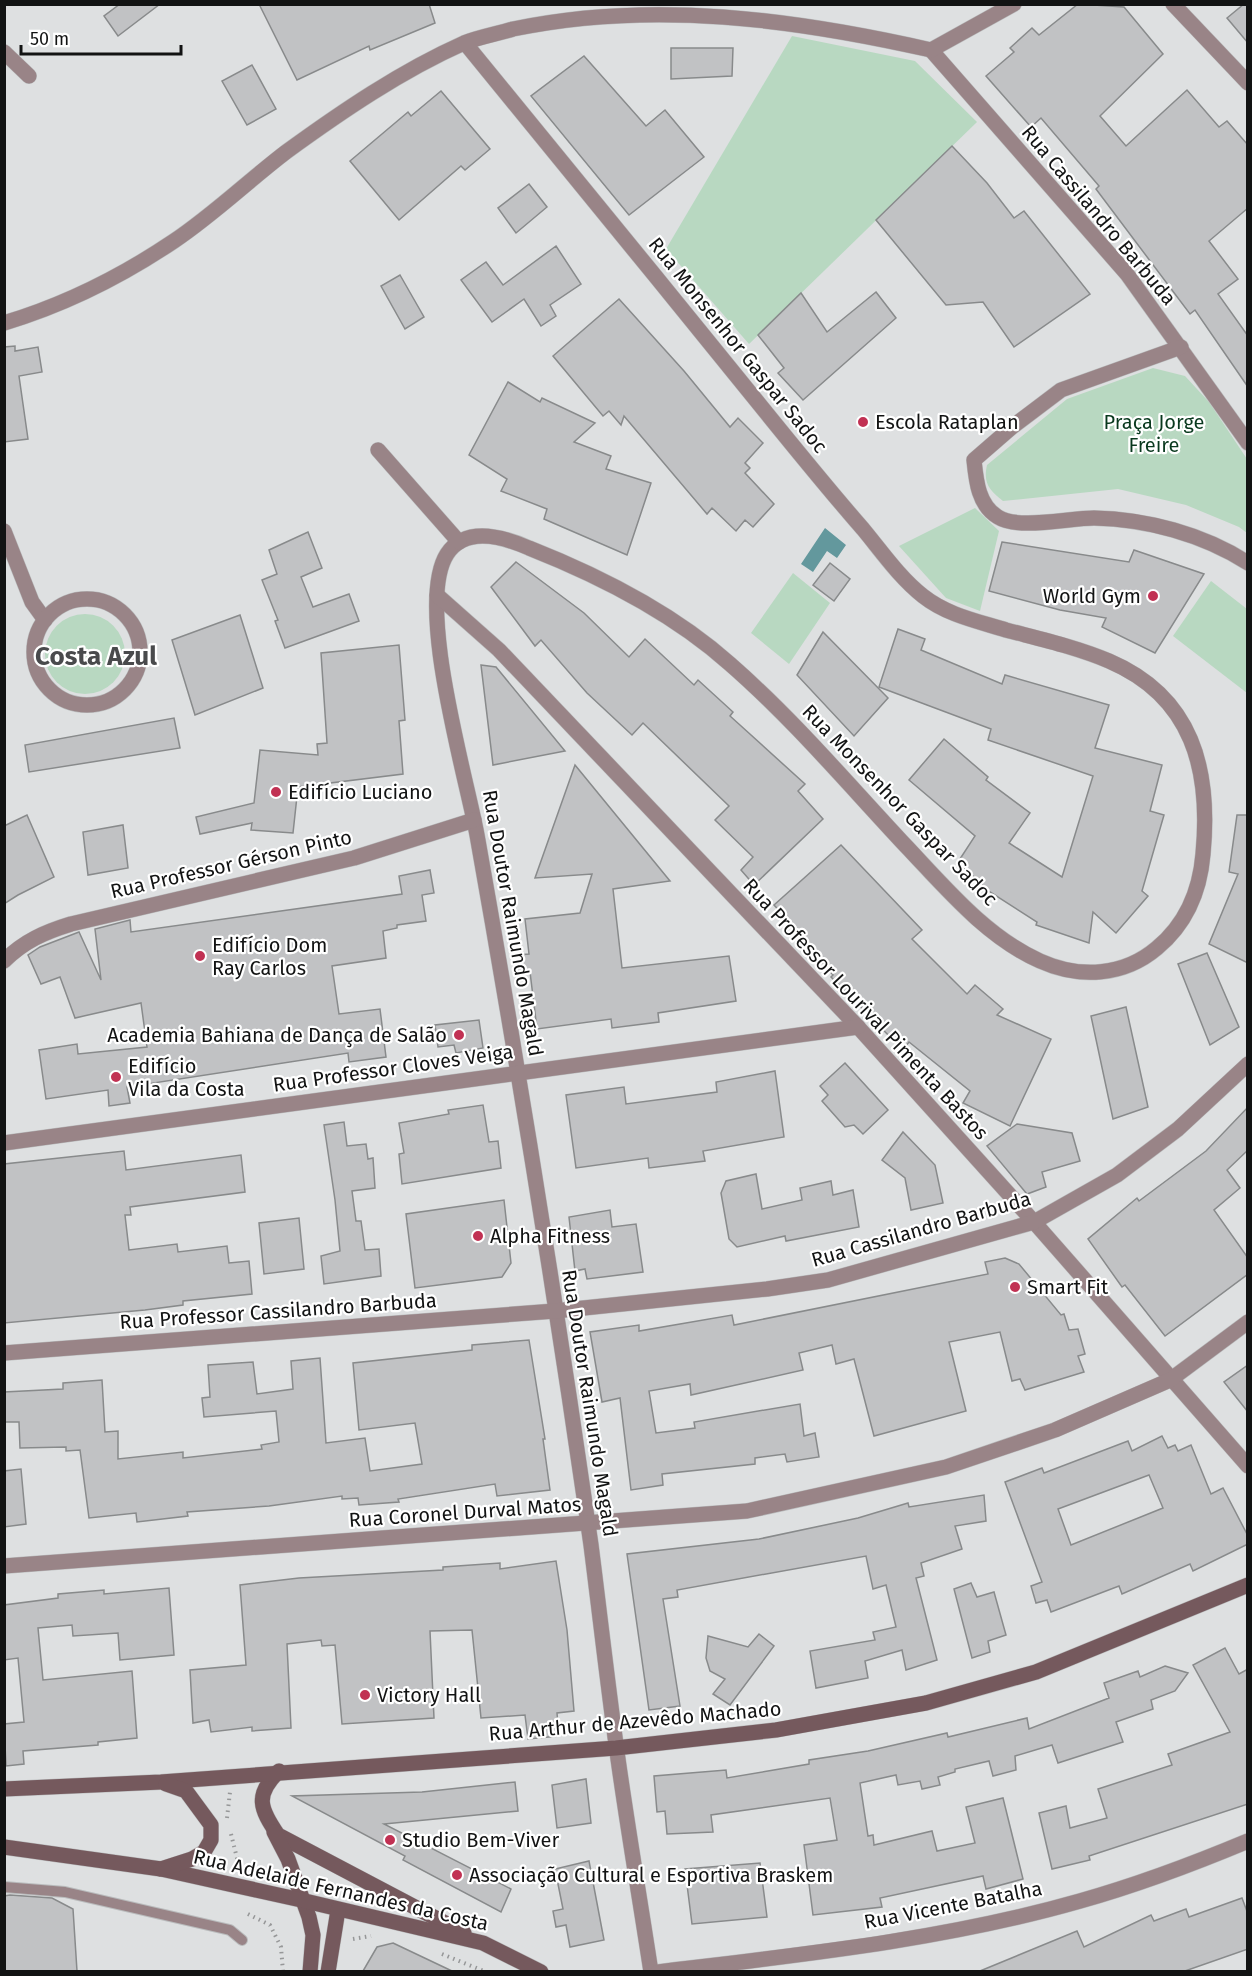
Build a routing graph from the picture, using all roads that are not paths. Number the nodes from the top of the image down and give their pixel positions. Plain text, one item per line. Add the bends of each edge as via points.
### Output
1 (1014, 4) edge
2 (1173, 4) edge
3 (465, 43) junction
4 (931, 50) junction
5 (4, 52) edge
6 (29, 76) dead end
7 (1248, 83) edge
8 (4, 323) edge
9 (1181, 348) junction
10 (1248, 443) edge
11 (378, 450) dead end
12 (4, 531) edge
13 (459, 542) junction
14 (1248, 562) edge
15 (438, 595) junction
16 (45, 620) junction
17 (474, 820) junction
18 (4, 961) edge
19 (858, 1027) junction
20 (1248, 1064) edge
21 (519, 1072) junction
22 (4, 1143) edge
23 (1034, 1222) junction
24 (555, 1311) junction
25 (1248, 1322) edge
26 (4, 1353) edge
27 (1170, 1380) junction
28 (1248, 1466) edge
29 (588, 1524) junction
30 (4, 1566) edge
31 (1248, 1585) edge
32 (616, 1748) junction
33 (279, 1771) junction
34 (160, 1782) junction
35 (4, 1789) edge
36 (271, 1825) junction
37 (1248, 1841) edge
38 (4, 1847) edge
39 (161, 1869) junction
40 (4, 1887) edge
41 (301, 1900) junction
42 (338, 1910) junction
43 (242, 1940) dead end
44 (483, 1943) junction
45 (685, 1970) edge
46 (310, 1971) edge
47 (328, 1971) edge
48 (541, 1971) edge
49 (651, 1971) edge
50 (658, 1971) edge

1 - 4 street
2 - 7 street
3 - 4 street via 540,22 664,9 732,13 829,27
3 - 8 street via 376,91 286,153 174,242 70,300
3 - 13 street, Rua Monsenhor Gaspar Sadoc via 816,475 923,596 963,618 1117,664 1171,705 1191,739 1206,794 1202,873 1191,906 1168,940 1137,964 1104,973 1071,971 1037,960 1001,937 953,896 775,705 678,623 616,589 504,538 485,535
4 - 9 street, Rua Cassilandro Barbuda via 1127,274
5 - 6 street
9 - 10 street, Rua Cassilandro Barbuda
9 - 14 street via 1061,390 974,460 976,487 986,506 1011,522 1094,518 1145,524 1193,536
11 - 13 street
12 - 16 street via 32,602
13 - 15 street via 443,562
15 - 17 street, Rua Doutor Raimundo Magald via 442,668
15 - 19 street, Rua Professor Lourival Pimenta Bastos via 500,651
16 - 16 street via 34,655 38,673 48,689 63,700 99,704 116,697 130,684 138,668 140,650 136,632 126,616 111,605 75,600
17 - 18 street, Rua Professor Gérson Pinto via 354,858 71,924 42,933 16,948
17 - 21 street, Rua Doutor Raimundo Magald
19 - 21 street, Rua Professor Cloves Veiga
19 - 23 street, Rua Professor Lourival Pimenta Bastos
20 - 23 street, Rua Cassilandro Barbuda via 1178,1129 1117,1175
21 - 22 street, Rua Professor Cloves Veiga
21 - 24 street, Rua Doutor Raimundo Magald
23 - 24 street, Rua Cassilandro Barbuda via 828,1280
23 - 27 street, Rua Professor Lourival Pimenta Bastos
24 - 26 street, Rua Professor Cassilandro Barbuda
24 - 29 street, Rua Doutor Raimundo Magald
25 - 27 street, Rua Coronel Durval Matos
27 - 28 street, Rua Professor Lourival Pimenta Bastos
27 - 29 street, Rua Coronel Durval Matos via 1055,1430 946,1467 747,1511
29 - 30 street, Rua Coronel Durval Matos
29 - 32 street, Rua Doutor Raimundo Magald
31 - 32 street, Rua Arthur de Azevêdo Machado via 1036,1671 926,1703 776,1730
32 - 33 street, Rua Arthur de Azevêdo Machado
32 - 49 street, Rua Doutor Raimundo Magald
33 - 34 street, Rua Arthur de Azevêdo Machado
33 - 36 street via 262,1794 265,1816
34 - 35 street, Rua Arthur de Azevêdo Machado
34 - 39 street via 186,1791 211,1825 211,1840 204,1852
36 - 41 street via 288,1859
36 - 44 street via 278,1835
37 - 45 street, Rua Vicente Batalha via 1113,1891 1003,1919
38 - 39 street
39 - 41 street, Rua Adelaide Fernandes da Costa
40 - 43 lane via 92,1898 230,1930
41 - 42 street, Rua Adelaide Fernandes da Costa
41 - 46 street via 312,1935
42 - 44 street, Rua Adelaide Fernandes da Costa
42 - 47 street
44 - 48 street, Rua Adelaide Fernandes da Costa
45 - 50 street, Rua Vicente Batalha

